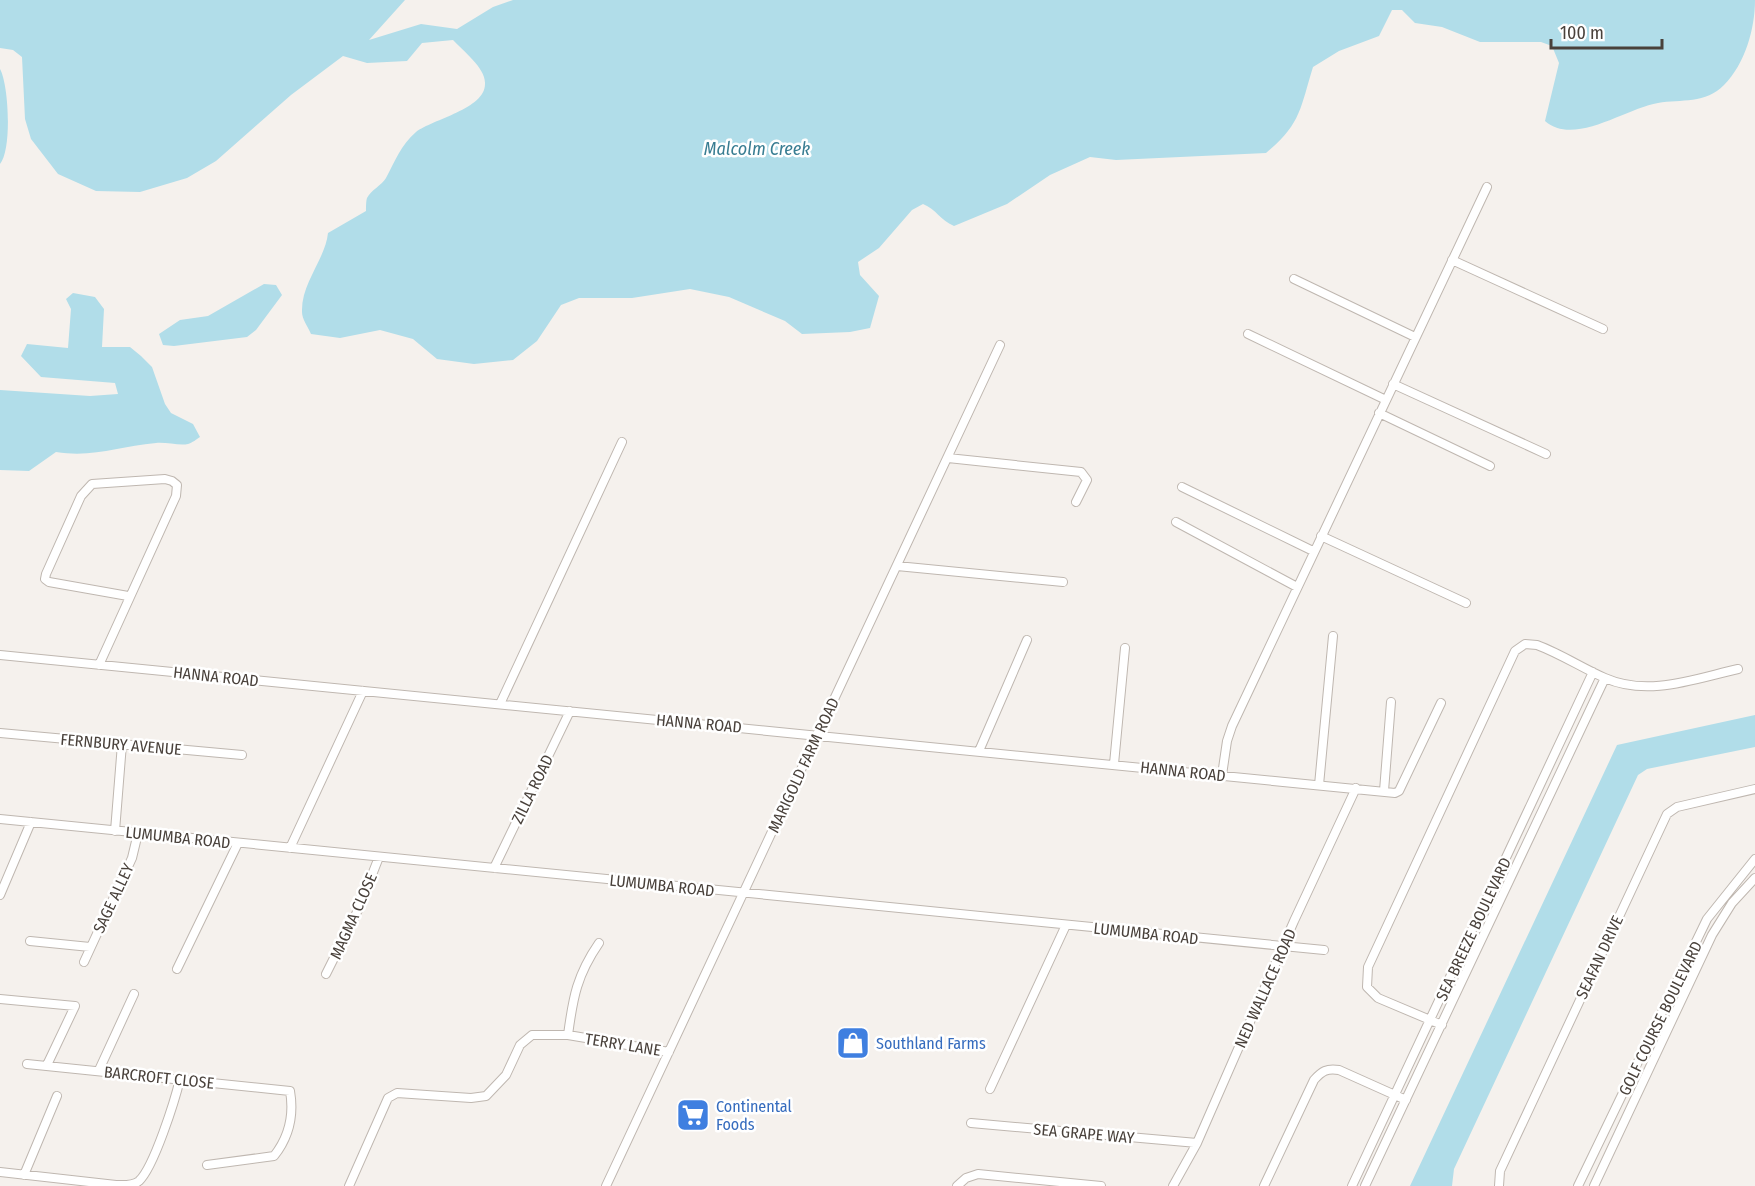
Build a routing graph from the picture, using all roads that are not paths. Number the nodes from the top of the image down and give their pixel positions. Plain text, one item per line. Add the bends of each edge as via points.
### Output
1 (1487, 187) dead end
2 (1452, 260) junction
3 (1294, 279) dead end
4 (1603, 329) dead end
5 (1248, 334) dead end
6 (1415, 338) junction
7 (1000, 345) dead end
8 (1393, 384) junction
9 (1386, 399) junction
10 (1379, 413) junction
11 (622, 442) dead end
12 (1545, 454) dead end
13 (948, 458) junction
14 (1490, 466) dead end
15 (1182, 488) dead end
16 (1076, 502) dead end
17 (1176, 522) dead end
18 (1321, 536) junction
19 (1314, 551) junction
20 (897, 566) junction
21 (1063, 582) dead end
22 (1297, 587) junction
23 (128, 597) junction
24 (1466, 603) dead end
25 (1334, 636) dead end
26 (1028, 640) dead end
27 (1125, 648) dead end
28 (0, 655) edge
29 (99, 665) junction
30 (1738, 669) dead end
31 (1593, 672) junction
32 (1605, 678) junction
33 (363, 691) junction
34 (1391, 702) dead end
35 (500, 704) junction
36 (1441, 704) dead end
37 (570, 711) junction
38 (0, 733) edge
39 (818, 735) junction
40 (122, 744) junction
41 (979, 751) junction
42 (242, 755) dead end
43 (1114, 764) junction
44 (1222, 775) junction
45 (1319, 784) junction
46 (1356, 788) junction
47 (1755, 789) edge
48 (1384, 791) junction
49 (0, 819) edge
50 (31, 822) junction
51 (115, 831) junction
52 (138, 833) junction
53 (238, 843) junction
54 (290, 848) junction
55 (379, 857) junction
56 (1755, 859) edge
57 (494, 868) junction
58 (1755, 878) edge
59 (743, 893) junction
60 (0, 895) edge
61 (1066, 925) junction
62 (30, 942) dead end
63 (599, 943) dead end
64 (1284, 946) junction
65 (90, 947) junction
66 (1324, 950) dead end
67 (84, 962) dead end
68 (177, 969) dead end
69 (326, 974) dead end
70 (134, 994) dead end
71 (0, 999) edge
72 (1430, 1019) junction
73 (1442, 1025) junction
74 (568, 1035) junction
75 (669, 1052) junction
76 (27, 1064) dead end
77 (47, 1065) junction
78 (99, 1070) junction
79 (180, 1079) junction
80 (990, 1089) dead end
81 (1395, 1095) junction
82 (57, 1096) dead end
83 (1406, 1100) junction
84 (971, 1123) dead end
85 (1197, 1143) junction
86 (207, 1165) dead end
87 (1, 1174) edge
88 (24, 1175) junction
89 (116, 1186) edge
90 (349, 1186) edge
91 (606, 1186) edge
92 (957, 1186) edge
93 (1101, 1186) edge
94 (1173, 1186) edge
95 (1264, 1186) edge
96 (1352, 1186) edge
97 (1365, 1186) edge
98 (1499, 1186) edge
99 (1578, 1186) edge
100 (1594, 1186) edge

1 - 2 street
2 - 4 street
2 - 6 street
3 - 6 street
5 - 9 street
6 - 8 street
7 - 13 street, MARIGOLD FARM ROAD
8 - 9 street
8 - 12 street
9 - 10 street
10 - 14 street
10 - 18 street
11 - 35 street
13 - 16 street via 1081,472 1087,480
13 - 20 street, MARIGOLD FARM ROAD
15 - 19 street
17 - 22 street
18 - 19 street
18 - 24 street
19 - 22 street
20 - 21 street
20 - 39 street, MARIGOLD FARM ROAD
22 - 44 street via 1229,733
23 - 23 street via 49,582 46,573 81,496 92,484 172,481 177,486 176,496
23 - 29 street
25 - 45 street
26 - 41 street
27 - 43 street
28 - 29 street, HANNA ROAD
29 - 33 street, HANNA ROAD
30 - 32 street via 1651,688 1632,687
31 - 32 street
31 - 72 street, SEA BREEZE BOULEVARD
31 - 72 street via 1532,644 1515,651 1502,678 1368,967 1367,987 1372,993
32 - 73 street, SEA BREEZE BOULEVARD
33 - 35 street, HANNA ROAD
33 - 54 street
34 - 48 street
35 - 37 street, HANNA ROAD
36 - 48 street, HANNA ROAD via 1398,792
37 - 39 street, HANNA ROAD
37 - 57 street, ZILLA ROAD
38 - 40 street, FERNBURY AVENUE
39 - 41 street, HANNA ROAD
39 - 59 street, MARIGOLD FARM ROAD
40 - 42 street, FERNBURY AVENUE
40 - 51 street
41 - 43 street, HANNA ROAD
43 - 44 street, HANNA ROAD
44 - 45 street, HANNA ROAD
45 - 46 street, HANNA ROAD
46 - 48 street, HANNA ROAD
46 - 64 street, NED WALLACE ROAD
47 - 98 street, SEAFAN DRIVE via 1677,807 1667,814 1500,1171
49 - 50 street, LUMUMBA ROAD
50 - 51 street, LUMUMBA ROAD
50 - 60 street
51 - 52 street, LUMUMBA ROAD
52 - 53 street, LUMUMBA ROAD
52 - 65 street, SAGE ALLEY via 132,858
53 - 54 street, LUMUMBA ROAD
53 - 68 street
54 - 55 street, LUMUMBA ROAD
55 - 57 street, LUMUMBA ROAD
55 - 69 street, MAGMA CLOSE
56 - 99 street, GOLF COURSE BOULEVARD via 1707,919
57 - 59 street, LUMUMBA ROAD
58 - 100 street, GOLF COURSE BOULEVARD via 1722,916 1712,935
59 - 61 street, LUMUMBA ROAD
59 - 75 street, MARIGOLD FARM ROAD
61 - 64 street, LUMUMBA ROAD
61 - 80 street
62 - 65 street
63 - 74 street, TERRY LANE via 584,965 573,993
64 - 66 street, LUMUMBA ROAD
64 - 85 street, NED WALLACE ROAD
65 - 67 street, SAGE ALLEY
70 - 78 street
71 - 77 street via 75,1006
72 - 73 street
72 - 81 street, SEA BREEZE BOULEVARD
73 - 83 street, SEA BREEZE BOULEVARD
74 - 75 street, TERRY LANE
74 - 90 street via 532,1035 520,1045 506,1075 486,1096 397,1093 388,1098
75 - 91 street, MARIGOLD FARM ROAD
76 - 77 street, BARCROFT CLOSE
77 - 78 street, BARCROFT CLOSE
78 - 79 street, BARCROFT CLOSE
79 - 86 street, BARCROFT CLOSE via 290,1091 292,1119 274,1156
79 - 89 street via 174,1106 141,1179 135,1184
81 - 83 street
81 - 95 street via 1339,1070 1322,1071 1314,1080
81 - 96 street, SEA BREEZE BOULEVARD
82 - 88 street
83 - 97 street, SEA BREEZE BOULEVARD
84 - 85 street, SEA GRAPE WAY
85 - 94 street, NED WALLACE ROAD
87 - 88 street
88 - 89 street
92 - 93 street via 978,1174

